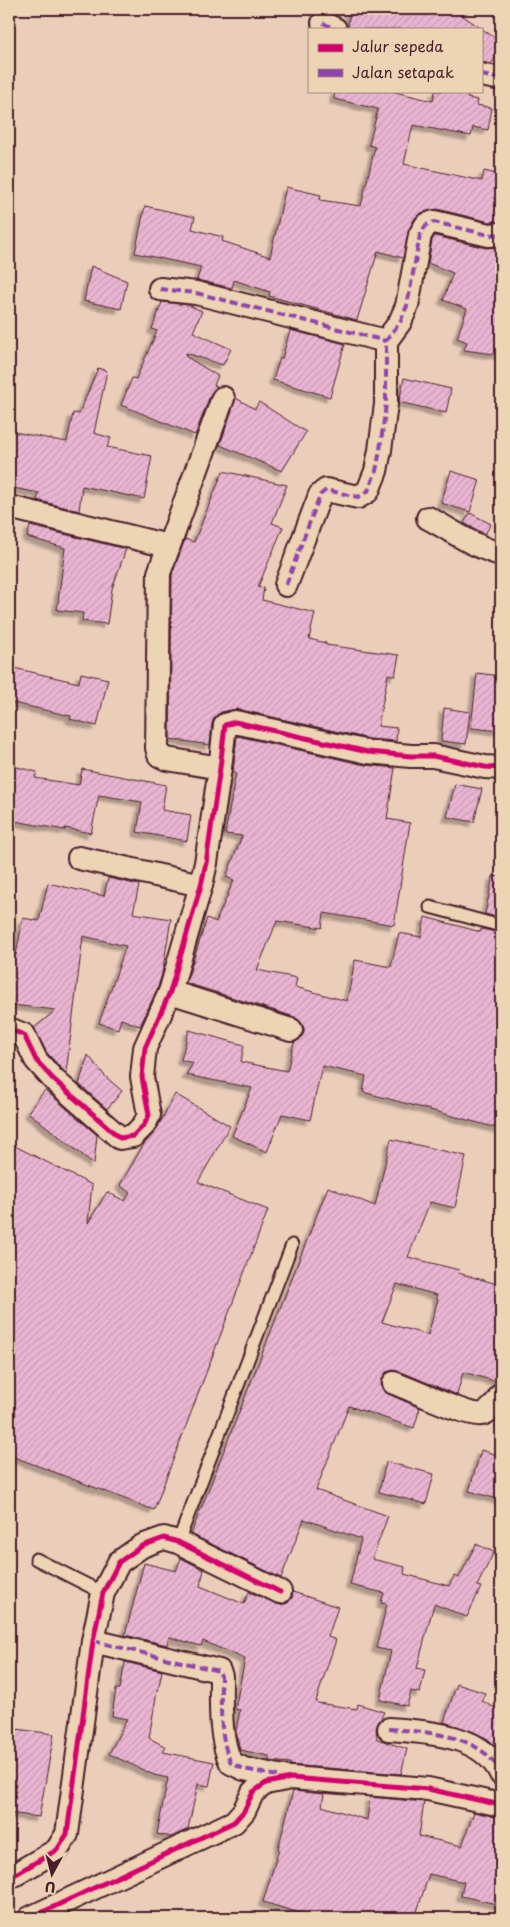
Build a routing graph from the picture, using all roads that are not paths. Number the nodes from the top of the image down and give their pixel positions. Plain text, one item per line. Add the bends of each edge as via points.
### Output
1 (501, 234) edge
2 (160, 289) dead end
3 (386, 341) junction
4 (223, 398) dead end
5 (9, 507) edge
6 (428, 518) dead end
7 (168, 546) junction
8 (501, 554) edge
9 (286, 585) dead end
10 (220, 768) junction
11 (501, 768) edge
12 (79, 858) dead end
13 (201, 885) junction
14 (430, 907) dead end
15 (501, 926) edge
16 (170, 992) junction
17 (9, 1029) edge
18 (291, 1030) dead end
19 (292, 1245) dead end
20 (394, 1382) dead end
21 (501, 1395) edge
22 (178, 1542) junction
23 (36, 1559) dead end
24 (280, 1592) dead end
25 (102, 1593) junction
26 (93, 1641) junction
27 (389, 1729) dead end
28 (501, 1774) edge
29 (291, 1778) junction
30 (501, 1780) edge
31 (500, 1804) edge
32 (9, 1878) edge
33 (30, 1918) edge

1 - 3 street via 489,235 434,222 426,225 420,235 407,306
2 - 3 street via 196,293
3 - 9 street via 386,404 380,450 368,491 358,497 326,490 320,495
4 - 7 street
5 - 7 street
6 - 8 street via 483,549
7 - 10 street via 159,574 157,748 159,755 167,759
10 - 11 street via 225,725 235,722 368,752 433,756
10 - 13 street
12 - 13 street
13 - 16 street
14 - 15 lane
16 - 17 street via 145,1048 142,1077 149,1115 144,1126 133,1136 120,1138 90,1113 36,1060 24,1035
16 - 18 street
19 - 22 lane
20 - 21 street via 467,1413 482,1414 490,1410
22 - 24 street
22 - 25 street via 164,1538 142,1546 119,1562
23 - 25 lane
25 - 26 street
26 - 29 street via 216,1669 221,1676 226,1752 231,1764
26 - 32 street via 67,1834 57,1850
27 - 28 street via 431,1733 468,1744 487,1753
29 - 31 street via 428,1789
29 - 33 street via 266,1783 253,1792 244,1811 234,1822
30 - 31 street

